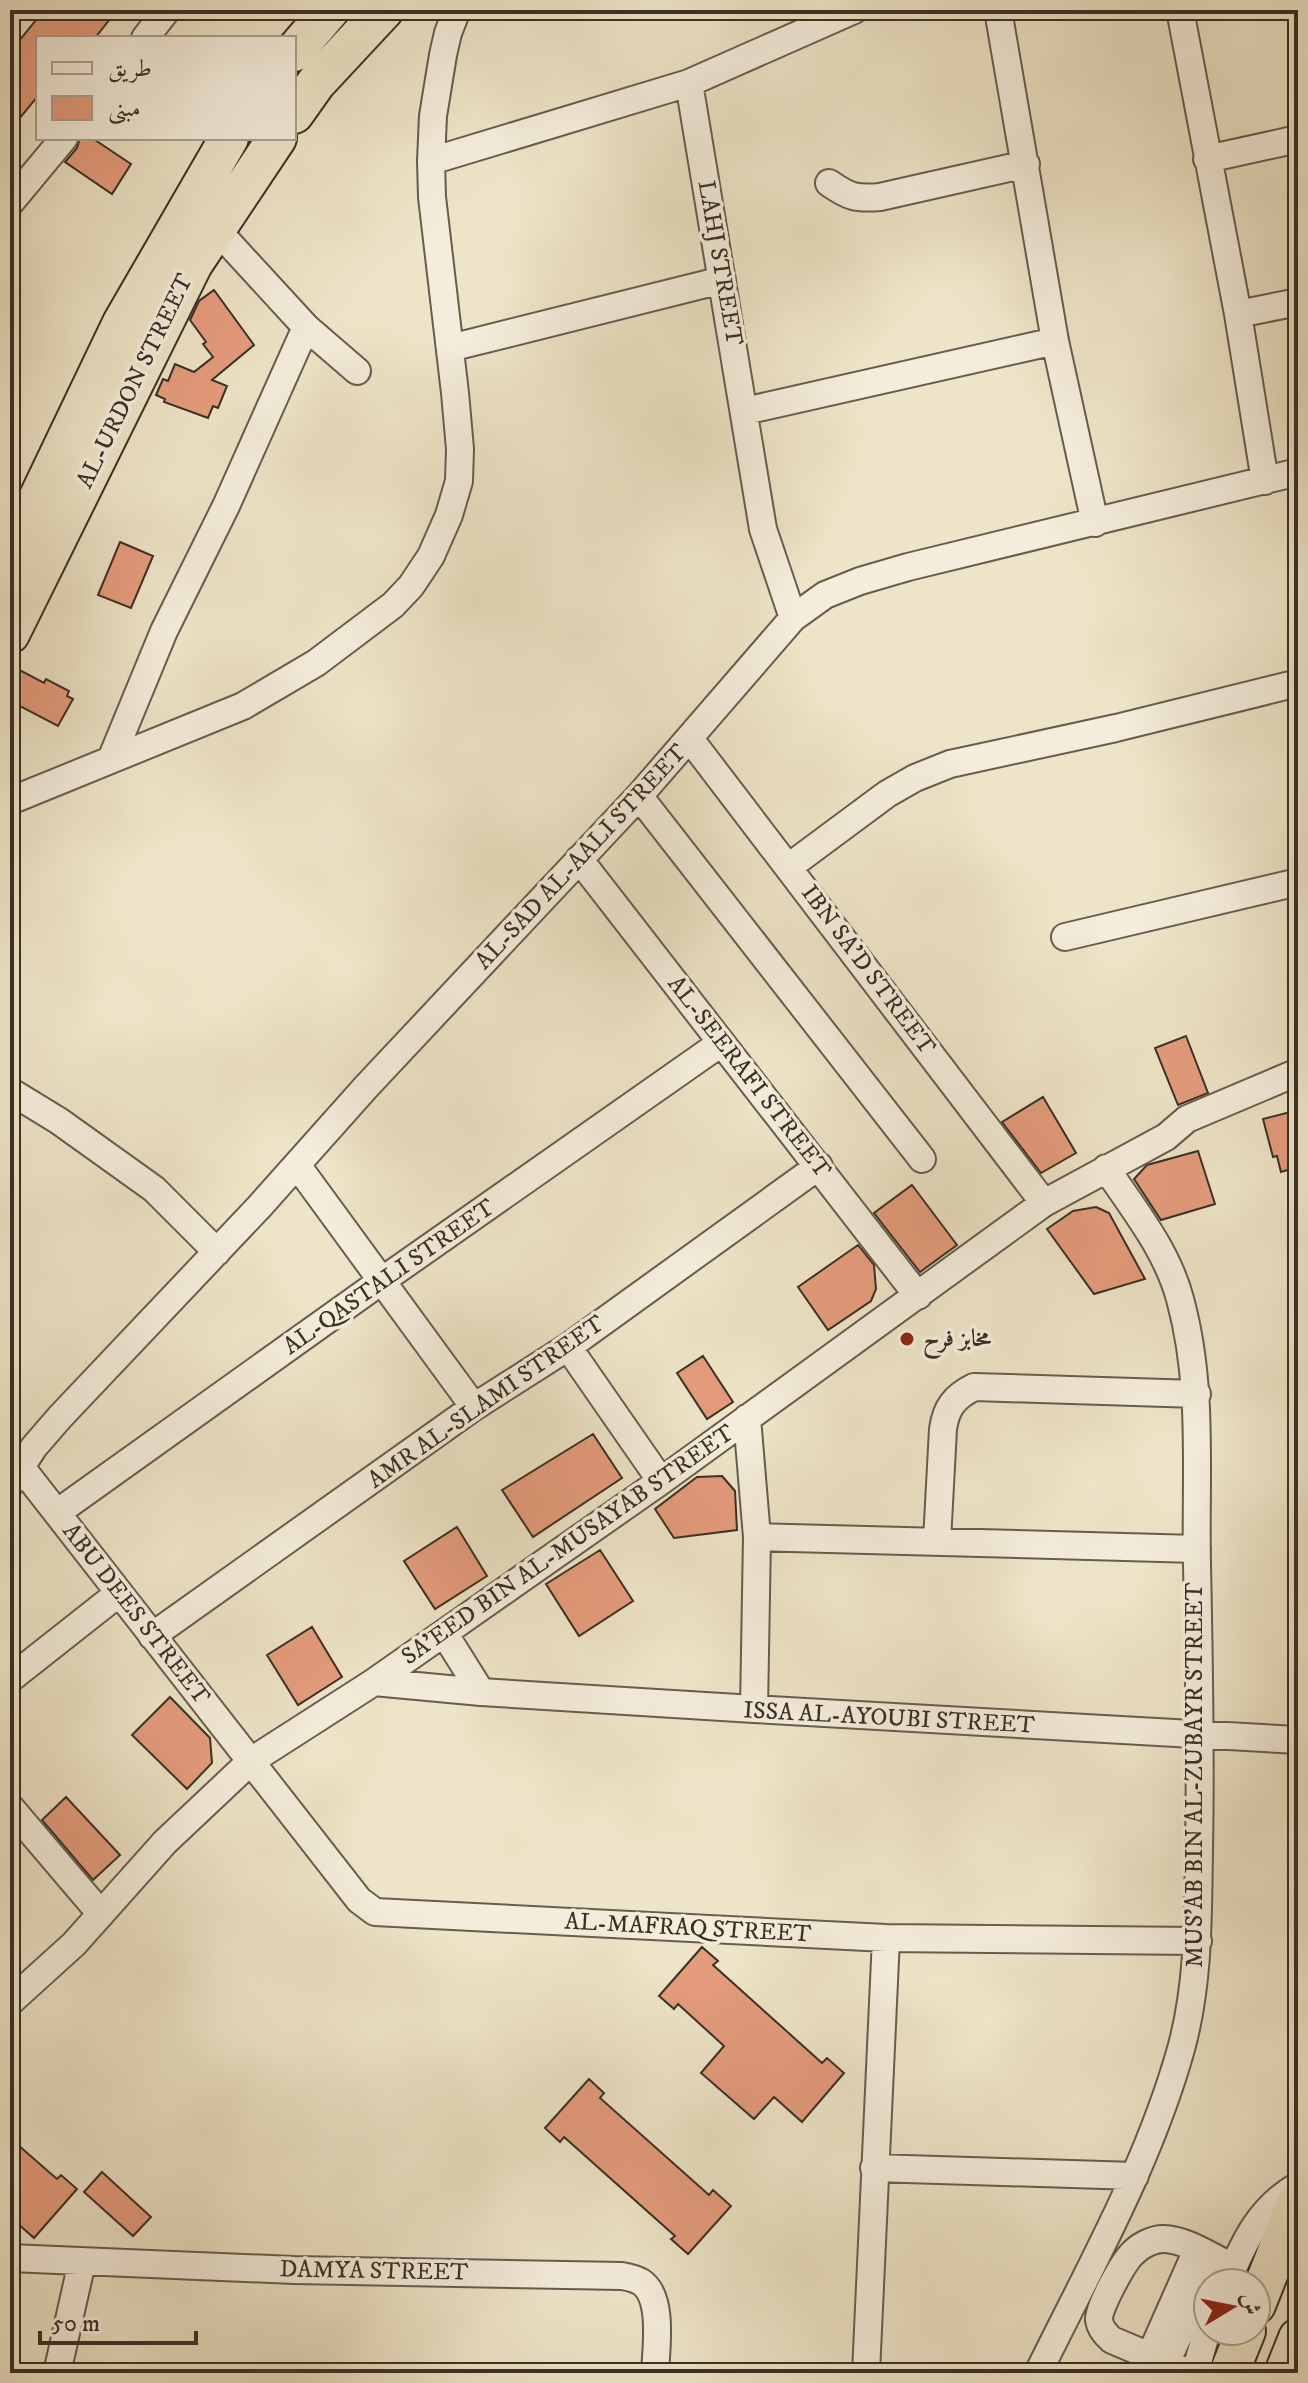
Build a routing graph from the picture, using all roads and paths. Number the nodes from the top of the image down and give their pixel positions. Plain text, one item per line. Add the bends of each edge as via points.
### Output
1 (167, 10) edge
2 (384, 10) edge
3 (457, 10) edge
4 (854, 10) edge
5 (998, 10) edge
6 (1180, 10) edge
7 (310, 33) edge
8 (147, 36) edge
9 (338, 62) junction
10 (689, 83) junction
11 (296, 111) edge
12 (1298, 139) edge
13 (62, 140) edge
14 (228, 140) edge
15 (276, 140) edge
16 (1207, 159) junction
17 (431, 161) junction
18 (1026, 164) junction
19 (829, 183) dead end
20 (10, 203) edge
21 (215, 228) junction
22 (722, 280) junction
23 (1298, 302) edge
24 (1238, 314) junction
25 (306, 327) junction
26 (1055, 341) junction
27 (450, 348) junction
28 (357, 371) dead end
29 (745, 411) junction
30 (1298, 472) edge
31 (1265, 481) junction
32 (1095, 523) junction
33 (10, 557) edge
34 (793, 618) junction
35 (10, 634) edge
36 (1298, 683) edge
37 (690, 739) junction
38 (112, 757) junction
39 (639, 796) junction
40 (10, 801) edge
41 (579, 859) junction
42 (790, 866) junction
43 (1298, 882) edge
44 (1065, 937) dead end
45 (721, 1043) junction
46 (1298, 1072) edge
47 (10, 1091) edge
48 (1298, 1091) edge
49 (1166, 1137) junction
50 (922, 1159) dead end
51 (297, 1165) junction
52 (819, 1166) junction
53 (1106, 1168) junction
54 (1044, 1203) junction
55 (217, 1252) junction
56 (380, 1282) junction
57 (918, 1296) junction
58 (568, 1347) junction
59 (1197, 1394) junction
60 (474, 1407) junction
61 (747, 1418) junction
62 (15, 1476) edge
63 (661, 1481) junction
64 (58, 1512) junction
65 (757, 1537) junction
66 (937, 1541) junction
67 (1197, 1549) junction
68 (119, 1593) junction
69 (444, 1633) junction
70 (152, 1636) junction
71 (10, 1679) edge
72 (374, 1682) junction
73 (481, 1692) junction
74 (754, 1709) junction
75 (1201, 1737) junction
76 (1298, 1740) edge
77 (251, 1761) junction
78 (10, 1807) edge
79 (101, 1914) junction
80 (886, 1938) junction
81 (1198, 1941) junction
82 (10, 2002) edge
83 (874, 2168) junction
84 (1135, 2176) junction
85 (1298, 2186) edge
86 (1298, 2199) edge
87 (10, 2258) edge
88 (82, 2262) junction
89 (1218, 2264) edge
90 (1271, 2267) edge
91 (1298, 2338) edge
92 (1192, 2346) edge
93 (1240, 2347) edge
94 (1175, 2366) edge
95 (57, 2373) edge
96 (655, 2373) edge
97 (866, 2373) edge
98 (1038, 2373) edge
99 (1229, 2373) edge
100 (1284, 2373) edge

1 - 8 street
2 - 9 highway
3 - 17 street via 443,55
4 - 10 street
5 - 18 street
6 - 16 street
7 - 9 highway
9 - 11 highway
10 - 17 street
10 - 22 street, LAHJ STREET
12 - 16 street
13 - 20 street
14 - 33 highway, AL-URDON STREET via 122,323
15 - 21 highway, AL-URDON STREET
16 - 24 street
17 - 27 street
18 - 19 street via 880,197 846,195
18 - 26 street
21 - 25 street
21 - 35 highway, AL-URDON STREET
22 - 27 street
22 - 29 street, LAHJ STREET
23 - 24 street
24 - 31 street
25 - 28 street
25 - 38 street via 164,631
26 - 29 street
26 - 32 street
27 - 38 street via 459,481 431,556 411,586 316,663 243,706
29 - 34 street, LAHJ STREET via 763,529
30 - 31 street, AL-SAD AL-AALI STREET
31 - 32 street, AL-SAD AL-AALI STREET
32 - 34 street, AL-SAD AL-AALI STREET via 860,581 825,595
34 - 37 street, AL-SAD AL-AALI STREET
36 - 42 street via 950,764 887,794
37 - 39 street, AL-SAD AL-AALI STREET
37 - 42 street, IBN SA'D STREET
38 - 40 street
39 - 41 street, AL-SAD AL-AALI STREET
39 - 50 street
41 - 45 street, AL-SEERAFI STREET
41 - 51 street, AL-SAD AL-AALI STREET
42 - 54 street, IBN SA'D STREET
43 - 44 street
45 - 52 street, AL-SEERAFI STREET
45 - 56 street, AL-QASTALI STREET
46 - 49 street, SA'EED BIN AL-MUSAYAB STREET via 1187,1119
47 - 55 street via 154,1189
48 - 49 street, SA'EED BIN AL-MUSAYAB STREET via 1193,1134
49 - 53 street, SA'EED BIN AL-MUSAYAB STREET
51 - 55 street, AL-SAD AL-AALI STREET
51 - 56 street
52 - 57 street, AL-SEERAFI STREET
52 - 58 street, AMR AL-SLAMI STREET
53 - 54 street, SA'EED BIN AL-MUSAYAB STREET
53 - 59 street, MUS'AB BIN AL-ZUBAYR STREET via 1167,1262 1180,1299
54 - 57 street, SA'EED BIN AL-MUSAYAB STREET
55 - 62 street, AL-SAD AL-AALI STREET via 60,1417
56 - 60 street
56 - 64 street, AL-QASTALI STREET
57 - 61 street, SA'EED BIN AL-MUSAYAB STREET
58 - 60 street, AMR AL-SLAMI STREET
58 - 63 street
59 - 66 street via 974,1387 961,1393 945,1413
59 - 67 street, MUS'AB BIN AL-ZUBAYR STREET
60 - 70 street, AMR AL-SLAMI STREET
61 - 63 street, SA'EED BIN AL-MUSAYAB STREET
61 - 65 street
62 - 64 street, ABU DEES STREET
63 - 69 street, SA'EED BIN AL-MUSAYAB STREET
64 - 68 street, ABU DEES STREET
65 - 66 street
65 - 74 street
66 - 67 street
67 - 75 street, MUS'AB BIN AL-ZUBAYR STREET
68 - 70 street, ABU DEES STREET
68 - 71 street
69 - 72 street, SA'EED BIN AL-MUSAYAB STREET
69 - 73 street
70 - 77 street, ABU DEES STREET
72 - 73 street, ISSA AL-AYOUBI STREET
72 - 77 street, SA'EED BIN AL-MUSAYAB STREET
73 - 74 street, ISSA AL-AYOUBI STREET
74 - 75 street, ISSA AL-AYOUBI STREET
75 - 76 street, ISSA AL-AYOUBI STREET
75 - 81 street, MUS'AB BIN AL-ZUBAYR STREET
77 - 79 street, SA'EED BIN AL-MUSAYAB STREET via 165,1842
77 - 80 street, AL-MAFRAQ STREET via 359,1900 375,1912
78 - 79 street
79 - 82 street, SA'EED BIN AL-MUSAYAB STREET
80 - 81 street, AL-MAFRAQ STREET
80 - 83 street
81 - 84 street, MUS'AB BIN AL-ZUBAYR STREET via 1181,2048
83 - 84 street
83 - 97 street
84 - 98 street, MUS'AB BIN AL-ZUBAYR STREET
85 - 89 street via 1277,2200
86 - 90 highway
87 - 88 street, DAMYA STREET
88 - 95 street
88 - 96 street, DAMYA STREET via 622,2276 641,2282 656,2308
89 - 94 street
89 - 94 street via 1163,2238 1147,2243 1131,2254 1104,2301 1099,2318 1112,2340
91 - 100 highway
92 - 94 street
93 - 99 highway

